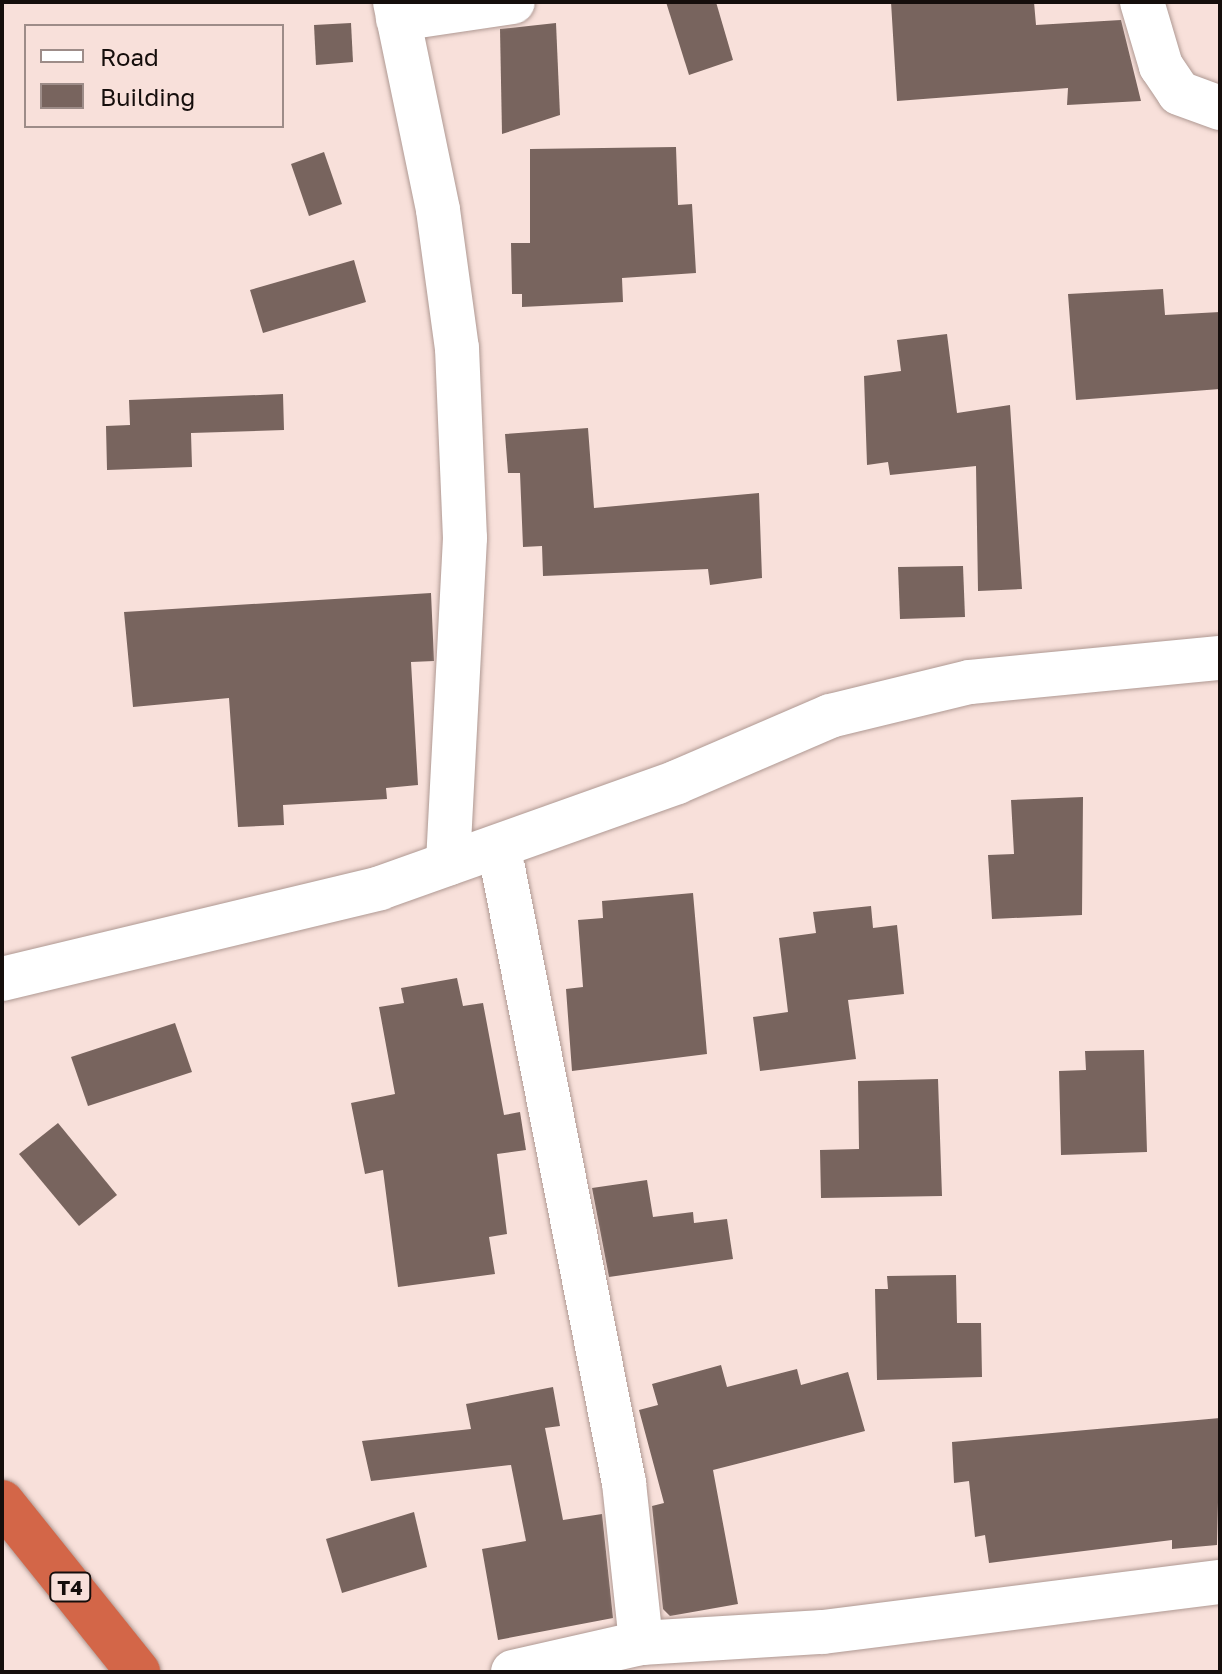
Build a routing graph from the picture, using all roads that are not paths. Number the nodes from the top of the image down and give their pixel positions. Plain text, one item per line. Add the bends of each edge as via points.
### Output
1 (513, 2) edge
2 (1142, 2) edge
3 (396, 11) edge
4 (1220, 108) edge
5 (1220, 658) edge
6 (448, 864) junction
7 (503, 868) dead end
8 (2, 979) edge
9 (2, 1502) edge
10 (1220, 1582) edge
11 (641, 1643) junction
12 (138, 1672) edge
13 (513, 1672) edge

1 - 3 street
2 - 4 street via 1161,66 1179,93
3 - 6 street via 438,210 457,348 465,538
5 - 6 street via 970,682 830,716 677,782
6 - 8 street via 380,888
7 - 11 street via 624,1483
9 - 12 highway, T4
10 - 11 street via 823,1632
11 - 13 street

